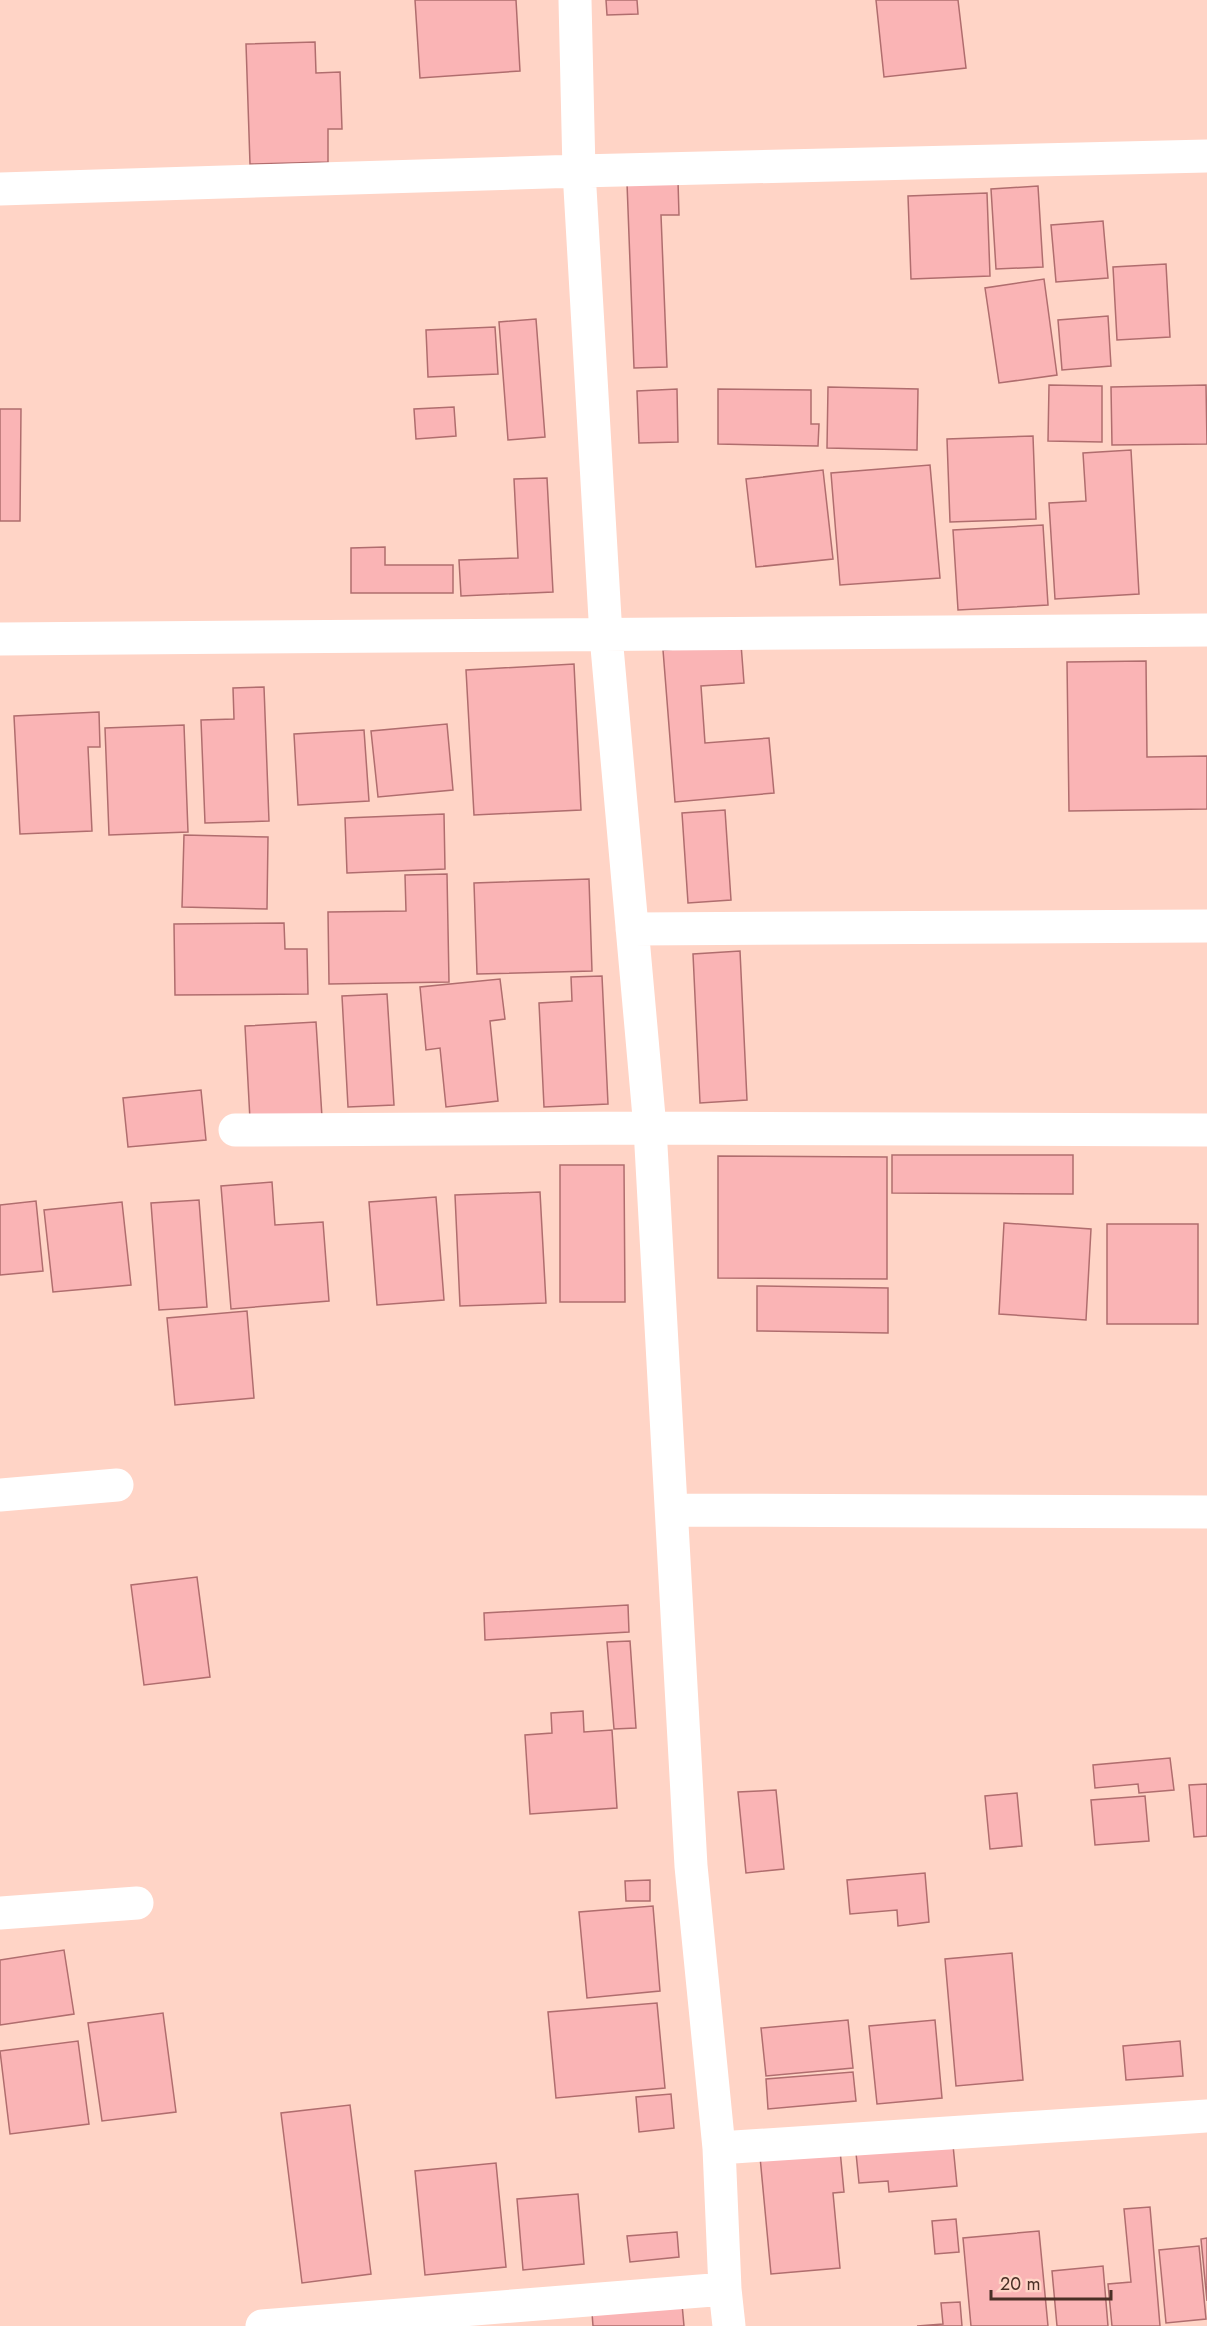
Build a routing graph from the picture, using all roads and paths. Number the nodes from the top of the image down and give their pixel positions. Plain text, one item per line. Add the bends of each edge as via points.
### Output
1 (575, 0) edge
2 (1207, 156) edge
3 (579, 171) junction
4 (0, 189) edge
5 (1207, 630) edge
6 (606, 636) junction
7 (0, 639) edge
8 (1207, 926) edge
9 (632, 929) junction
10 (650, 1128) junction
11 (235, 1130) dead end
12 (1207, 1130) edge
13 (117, 1485) dead end
14 (0, 1495) edge
15 (673, 1510) junction
16 (1207, 1512) edge
17 (137, 1902) dead end
18 (0, 1913) edge
19 (1207, 2116) edge
20 (719, 2148) junction
21 (725, 2289) junction
22 (262, 2326) edge
23 (729, 2326) edge

1 - 3 street
2 - 3 street
3 - 4 street
3 - 6 street
5 - 6 street
6 - 7 street
6 - 9 street
8 - 9 street
9 - 10 street
10 - 11 street
10 - 12 street
10 - 15 street
13 - 14 street
15 - 16 street
15 - 20 street via 691,1866
17 - 18 street
19 - 20 street
20 - 21 street
21 - 22 street
21 - 23 street

